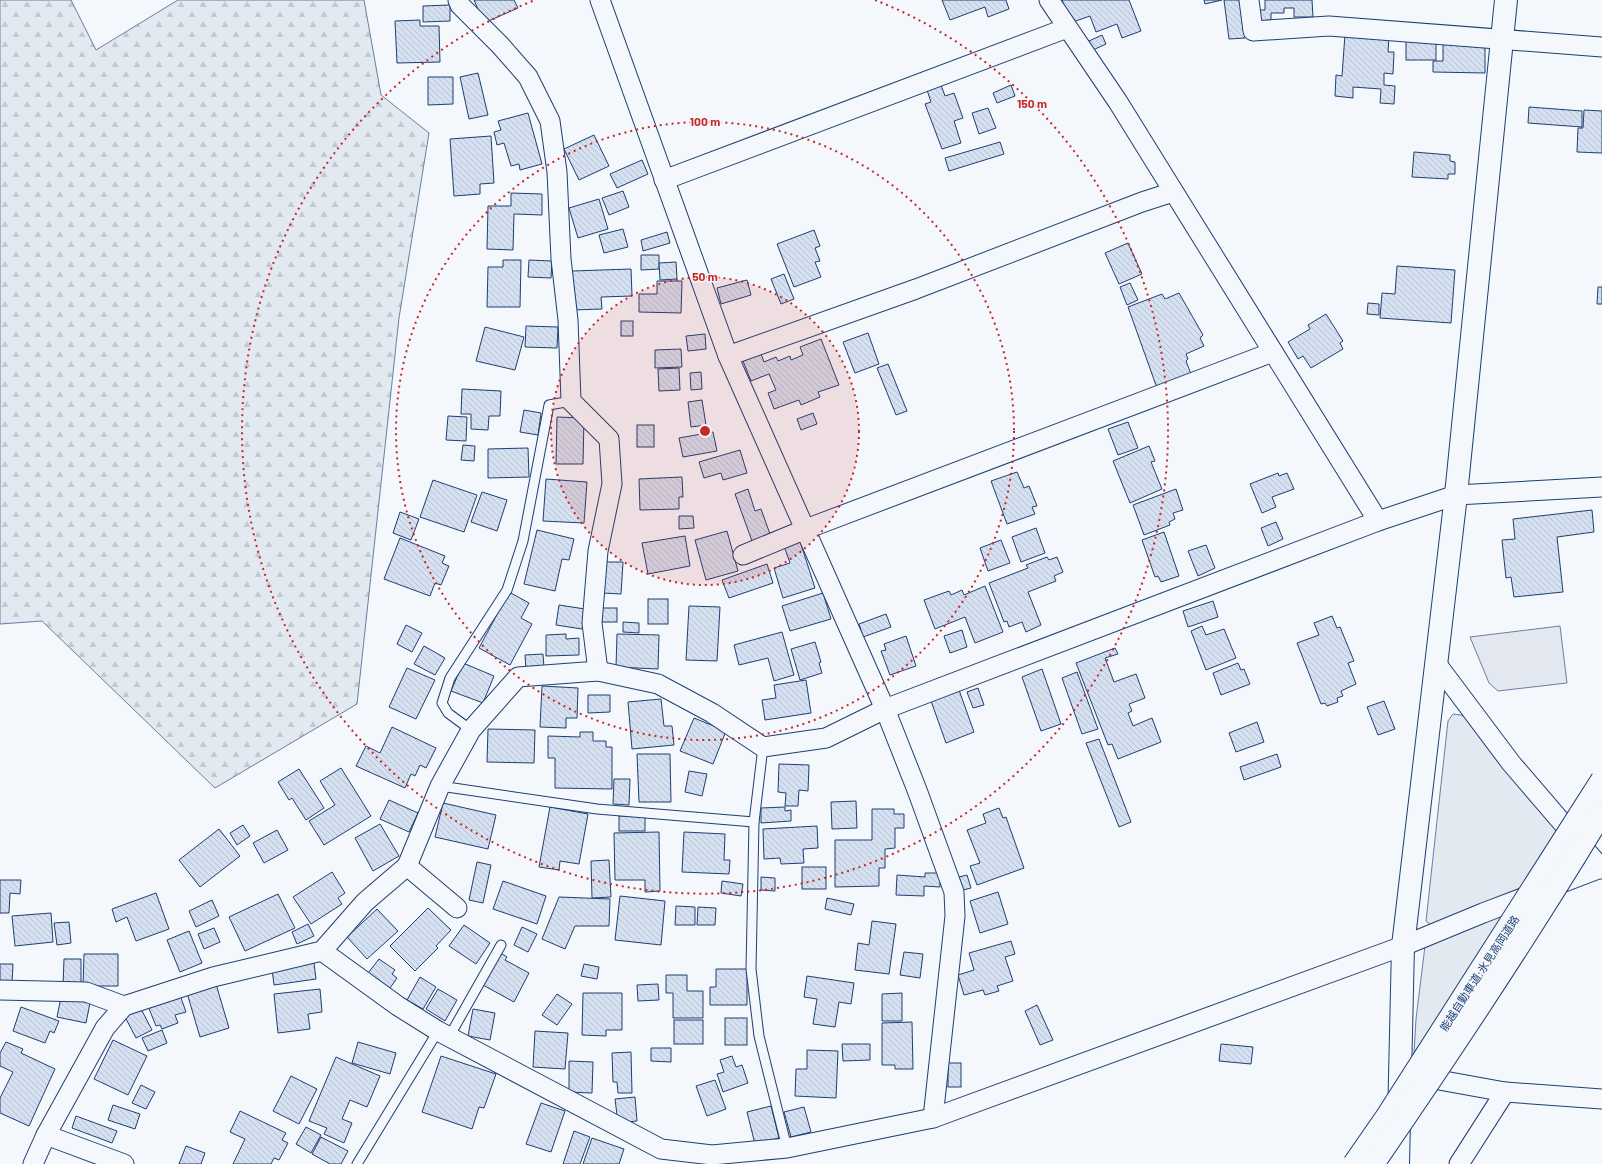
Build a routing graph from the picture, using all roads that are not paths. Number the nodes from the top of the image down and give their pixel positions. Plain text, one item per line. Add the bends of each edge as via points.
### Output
1 (458, 0) edge
2 (600, 0) edge
3 (1049, 0) edge
4 (1249, 0) edge
5 (1506, 0) edge
6 (1067, 28) junction
7 (1502, 39) junction
8 (1602, 47) edge
9 (664, 180) junction
10 (1174, 192) junction
11 (1273, 352) junction
12 (728, 356) junction
13 (571, 401) junction
14 (1602, 486) edge
15 (1456, 495) junction
16 (1378, 521) junction
17 (806, 529) junction
18 (743, 555) dead end
19 (1436, 663) junction
20 (598, 671) junction
21 (885, 709) junction
22 (471, 730) junction
23 (762, 748) junction
24 (1602, 780) edge
25 (440, 786) junction
26 (1602, 812) edge
27 (754, 822) junction
28 (407, 866) junction
29 (1602, 868) edge
30 (457, 908) dead end
31 (501, 945) dead end
32 (1403, 946) junction
33 (322, 951) junction
34 (0, 990) edge
35 (124, 1006) junction
36 (443, 1034) junction
37 (1400, 1073) junction
38 (1505, 1092) junction
39 (1602, 1099) edge
40 (933, 1118) junction
41 (46, 1135) junction
42 (787, 1148) junction
43 (33, 1164) edge
44 (124, 1164) edge
45 (356, 1164) edge
46 (1354, 1164) edge
47 (1373, 1164) edge
48 (1398, 1164) edge
49 (1460, 1164) edge

1 - 13 street via 528,77 550,121 568,320
2 - 9 street
3 - 6 street
4 - 7 street via 1253,31 1329,26
5 - 7 main road
6 - 9 street
6 - 10 street via 1118,102
7 - 8 street
7 - 15 main road
9 - 12 street
10 - 11 street
10 - 12 street
11 - 16 street
11 - 17 street
12 - 17 street
13 - 20 street via 609,439 612,484 598,551 592,623
13 - 22 lane via 549,405 523,542 507,590 450,678 442,703 448,713
14 - 15 street
15 - 16 street
15 - 19 main road
16 - 21 street
17 - 18 street
17 - 21 street
19 - 29 street via 1511,762
19 - 32 main road
20 - 22 street via 518,677
20 - 23 street via 658,684 712,713
21 - 23 street via 826,738
21 - 40 street via 954,892 955,916
22 - 25 street
23 - 27 lane
24 - 46 main road, 能越自動車道;氷見高岡道路, bridge via 1397,1102
25 - 27 lane via 597,809
25 - 28 street
26 - 47 main road, 能越自動車道;氷見高岡道路, bridge via 1456,1043
27 - 42 lane via 751,969 759,1036
28 - 30 street
28 - 33 street via 365,902
29 - 32 street
31 - 36 lane
32 - 37 main road
32 - 40 street
33 - 35 street via 212,977
33 - 36 street via 398,1006
34 - 35 street via 86,992
35 - 41 street via 105,1028
36 - 42 street via 661,1149 712,1155
36 - 45 lane
37 - 38 street
37 - 48 main road
38 - 39 street
38 - 49 street
40 - 42 street
41 - 43 street
41 - 44 street

